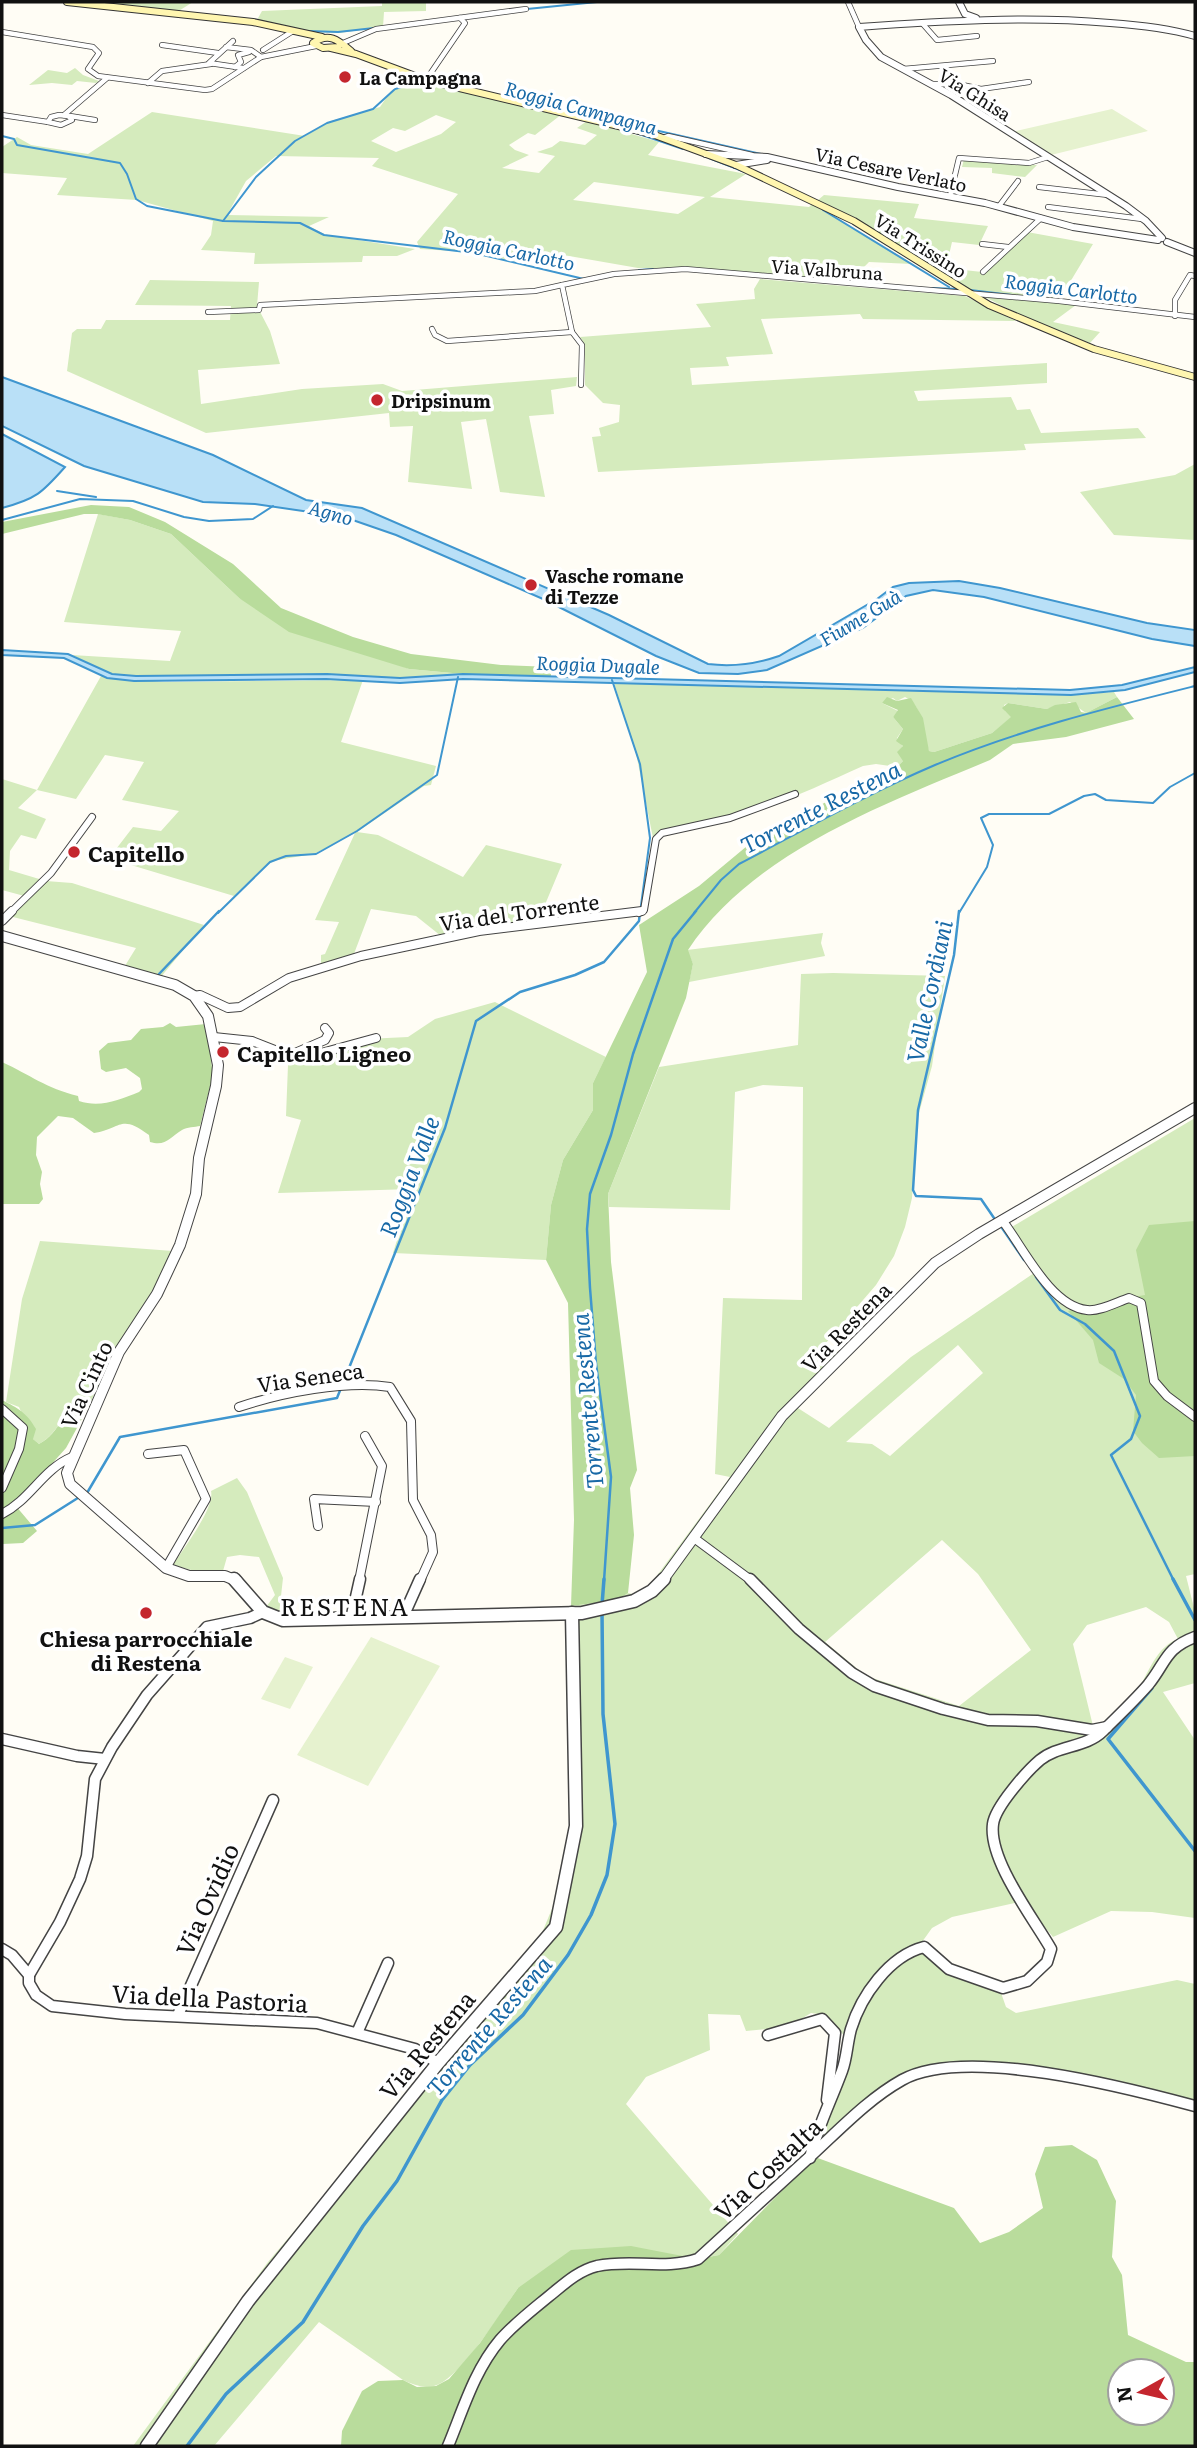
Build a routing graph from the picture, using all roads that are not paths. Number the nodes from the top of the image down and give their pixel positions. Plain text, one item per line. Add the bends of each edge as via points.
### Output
1 (67, 2) edge
2 (848, 2) edge
3 (959, 2) edge
4 (526, 9) dead end
5 (963, 11) junction
6 (957, 15) junction
7 (460, 18) junction
8 (986, 20) junction
9 (962, 21) junction
10 (940, 22) junction
11 (922, 23) junction
12 (859, 27) junction
13 (293, 31) junction
14 (2, 32) edge
15 (366, 33) junction
16 (305, 35) junction
17 (977, 36) dead end
18 (1195, 36) edge
19 (322, 37) junction
20 (336, 38) junction
21 (233, 41) dead end
22 (315, 44) junction
23 (342, 44) junction
24 (162, 45) dead end
25 (226, 47) junction
26 (331, 48) junction
27 (264, 50) dead end
28 (254, 52) junction
29 (218, 53) junction
30 (356, 54) junction
31 (261, 57) junction
32 (993, 61) dead end
33 (211, 64) junction
34 (235, 67) junction
35 (243, 68) junction
36 (903, 69) junction
37 (107, 78) junction
38 (426, 80) junction
39 (1029, 82) dead end
40 (148, 83) junction
41 (933, 84) junction
42 (2, 115) edge
43 (67, 116) junction
44 (95, 120) dead end
45 (48, 121) junction
46 (663, 138) junction
47 (706, 154) junction
48 (755, 156) junction
49 (1048, 157) junction
50 (778, 160) junction
51 (753, 163) junction
52 (736, 165) junction
53 (753, 172) junction
54 (1018, 181) dead end
55 (1039, 187) dead end
56 (1108, 195) junction
57 (950, 196) junction
58 (999, 206) junction
59 (1048, 207) dead end
60 (1041, 218) junction
61 (1142, 219) junction
62 (1162, 240) junction
63 (982, 244) dead end
64 (1008, 247) junction
65 (1195, 253) edge
66 (983, 272) dead end
67 (1195, 276) edge
68 (562, 285) junction
69 (969, 294) junction
70 (208, 312) dead end
71 (1175, 316) junction
72 (1195, 317) edge
73 (432, 329) dead end
74 (572, 332) junction
75 (1195, 377) edge
76 (581, 385) dead end
77 (795, 794) dead end
78 (92, 817) dead end
79 (2, 921) edge
80 (2, 936) edge
81 (194, 996) junction
82 (325, 1028) dead end
83 (214, 1037) junction
84 (376, 1038) dead end
85 (288, 1056) junction
86 (1195, 1108) edge
87 (1002, 1220) junction
88 (239, 1407) dead end
89 (2, 1409) edge
90 (1195, 1417) edge
91 (365, 1436) dead end
92 (148, 1454) dead end
93 (72, 1457) junction
94 (2, 1488) edge
95 (376, 1502) junction
96 (2, 1514) edge
97 (318, 1526) dead end
98 (694, 1538) junction
99 (166, 1567) junction
100 (263, 1612) junction
101 (577, 1613) junction
102 (403, 1617) junction
103 (351, 1619) junction
104 (1195, 1637) edge
105 (1107, 1727) junction
106 (2, 1740) edge
107 (105, 1759) junction
108 (274, 1800) dead end
109 (2, 1949) edge
110 (388, 1963) dead end
111 (29, 1975) junction
112 (178, 2015) junction
113 (356, 2033) junction
114 (768, 2035) dead end
115 (438, 2063) junction
116 (827, 2106) junction
117 (1195, 2106) edge
118 (810, 2158) junction
119 (146, 2446) edge
120 (448, 2446) edge

1 - 13 main road via 238,20
2 - 12 street, Via Ghisa
3 - 5 street
4 - 7 street
5 - 6 street
5 - 8 street
5 - 9 street
6 - 9 street
6 - 10 street
7 - 15 street
7 - 38 street via 465,23
8 - 9 street
8 - 18 street via 1092,21
9 - 10 street
10 - 11 street
11 - 12 street
11 - 17 street via 937,40
12 - 36 street, Via Ghisa via 874,53
13 - 16 main road
13 - 27 street
14 - 37 street via 93,47 99,53 87,66 89,72
15 - 20 street
15 - 23 street
16 - 19 main road
16 - 22 main road
19 - 20 main road
19 - 22 main road
20 - 23 main road
21 - 25 street
22 - 26 main road
22 - 31 street
23 - 26 main road
23 - 30 main road
24 - 29 street
25 - 28 street
25 - 29 street
26 - 30 main road
28 - 31 street
28 - 34 street via 238,55 241,62
29 - 33 street
30 - 38 main road, Via Cesare Verlato
31 - 35 street
32 - 36 street
33 - 34 street
33 - 40 street via 162,71
34 - 35 street
35 - 40 street via 212,89
36 - 41 street, Via Ghisa
37 - 40 street
37 - 43 street
38 - 46 main road, Via Cesare Verlato
39 - 41 street via 981,89
41 - 49 street, Via Ghisa
42 - 45 street
43 - 44 street
43 - 45 street
43 - 45 street via 72,120 67,124
46 - 47 main road, Via Cesare Verlato
46 - 48 street, Via Cesare Verlato
47 - 48 street, Via Cesare Verlato
47 - 52 main road, Via Cesare Verlato
48 - 50 street, Via Cesare Verlato
48 - 52 street
49 - 56 street, Via Ghisa
49 - 57 street via 1030,163 959,158
50 - 51 street, Via Cesare Verlato
50 - 57 street, Via Cesare Verlato
51 - 52 street, Via Cesare Verlato
51 - 53 street
52 - 53 main road, Via Cesare Verlato
53 - 69 main road, Via Trissino via 854,221
54 - 58 street
55 - 56 street, Via Ghisa
56 - 61 street, Via Ghisa
57 - 58 street, Via Cesare Verlato
58 - 60 street, Via Cesare Verlato
59 - 61 street
60 - 62 street, Via Cesare Verlato via 1091,231
60 - 64 street
61 - 62 street, Via Ghisa
62 - 65 street, Via Cesare Verlato
63 - 64 street
64 - 66 street
67 - 71 street via 1190,275 1175,300
68 - 69 street, Via Valbruna via 614,274 685,269
68 - 70 street, Via Valbruna via 535,291 260,305 259,310
68 - 74 street
69 - 71 street, Via Valbruna
69 - 75 main road, Via Trissino via 1094,349
71 - 72 street, Via Valbruna
73 - 74 street via 447,341
74 - 76 street via 582,345
77 - 81 street, Via del Torrente via 730,818 662,832 656,839 644,910 639,913 479,931 361,956 289,978 240,1007 228,1009
78 - 79 street via 51,873
80 - 81 street via 175,985
81 - 83 street, Via Cinto via 208,1016
82 - 85 street via 329,1033 325,1040
83 - 85 street via 252,1041
83 - 93 street, Via Cinto via 216,1086 180,1245 157,1294 119,1352
84 - 85 street via 364,1038 317,1056
86 - 87 street, Via Restena
87 - 90 street via 1062,1299 1089,1311 1129,1298 1140,1303 1154,1381
87 - 98 street, Via Restena via 935,1263 782,1416
88 - 102 street, Via Seneca via 265,1397 390,1387 411,1420 412,1500 431,1535 433,1552
89 - 94 street via 23,1428
91 - 95 street via 382,1466
92 - 99 street via 184,1450 206,1499
93 - 96 street via 59,1461
93 - 99 street, Via Cinto via 67,1473 70,1484
95 - 97 street via 314,1499
95 - 103 street
98 - 101 street, Via Restena via 649,1595 622,1606
98 - 105 street via 760,1587 799,1629 874,1686 988,1720 1037,1721 1092,1730
99 - 100 street, Via Cinto via 189,1576 236,1580
100 - 103 street via 283,1620
100 - 107 street via 207,1627 147,1695
101 - 102 street, Via Restena
101 - 115 street, Via Restena via 576,1826 556,1927
102 - 103 street
104 - 105 street via 1170,1650 1149,1683
105 - 116 street via 1096,1738 1042,1758 1004,1803 993,1824 995,1846 1021,1904 1051,1949 1047,1962 1027,1981 1003,1988 949,1969 924,1947 911,1951 868,1993 852,2026 843,2069
106 - 107 street
107 - 111 street via 95,1779 87,1856 80,1879
108 - 112 street, Via Ovidio
109 - 111 street, Via della Pastoria
110 - 113 street
111 - 112 street, Via della Pastoria via 36,1995 52,2006
112 - 113 street, Via della Pastoria via 317,2023
113 - 115 street, Via della Pastoria via 415,2049
114 - 116 street via 822,2019 835,2033
115 - 119 street, Via Restena via 248,2301
116 - 118 street
117 - 118 street, Via Costalta via 1020,2068 924,2072 880,2093
118 - 120 street, Via Costalta via 698,2259 683,2266 619,2263 575,2274 494,2347 476,2375

